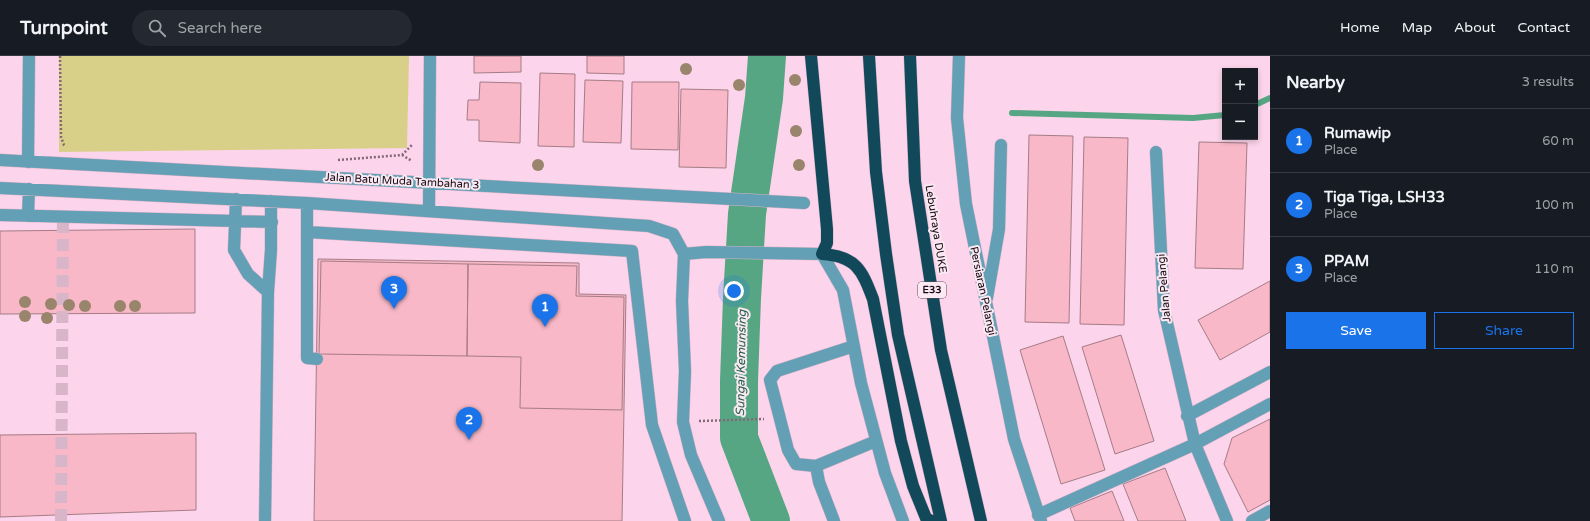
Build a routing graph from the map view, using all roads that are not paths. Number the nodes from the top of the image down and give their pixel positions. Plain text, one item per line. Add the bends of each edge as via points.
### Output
1 (29, 56) edge
2 (430, 56) edge
3 (811, 56) edge
4 (869, 56) edge
5 (910, 56) edge
6 (959, 56) edge
7 (1001, 145) dead end
8 (1156, 152) dead end
9 (0, 160) edge
10 (28, 162) junction
11 (429, 183) junction
12 (0, 188) edge
13 (29, 189) junction
14 (236, 199) junction
15 (271, 201) junction
16 (307, 203) junction
17 (804, 203) dead end
18 (429, 210) junction
19 (0, 215) edge
20 (28, 216) junction
21 (235, 221) junction
22 (272, 222) junction
23 (307, 232) junction
24 (684, 254) junction
25 (822, 254) junction
26 (268, 292) junction
27 (986, 305) junction
28 (854, 346) junction
29 (317, 359) dead end
30 (1270, 372) edge
31 (1270, 404) edge
32 (1187, 416) junction
33 (876, 441) junction
34 (1195, 444) junction
35 (816, 466) junction
36 (1270, 511) edge
37 (1039, 518) edge
38 (265, 521) edge
39 (685, 521) edge
40 (719, 521) edge
41 (834, 521) edge
42 (903, 521) edge
43 (931, 521) edge
44 (940, 521) edge
45 (981, 521) edge
46 (1227, 521) edge
47 (1252, 521) edge

1 - 10 street
2 - 11 street
3 - 25 highway via 827,229 827,243
4 - 44 highway via 876,172 898,335
5 - 45 highway, Lebuhraya DUKE / E33 via 915,181 941,350
6 - 27 street, Persiaran Pelangi via 957,118 966,204
7 - 27 street via 999,228
8 - 32 street, Jalan Pelangi via 1164,310
9 - 10 street, Jalan Batu Muda Tambahan 3
10 - 11 street, Jalan Batu Muda Tambahan 3
11 - 17 street, Jalan Batu Muda Tambahan 3
11 - 18 street
12 - 13 street
13 - 14 street
13 - 20 street
14 - 15 street
14 - 21 street
15 - 16 street
15 - 22 street
16 - 18 street
16 - 23 street
18 - 24 street via 649,226 673,234
19 - 20 street
20 - 21 street
21 - 22 street
21 - 26 street via 234,250 248,274
22 - 26 street
23 - 29 street via 307,358
23 - 39 street via 632,251 652,425
24 - 25 street
24 - 40 street via 683,422 691,455
25 - 28 street via 843,290
25 - 43 highway via 836,255 849,260 866,280 873,299 912,486 926,518
26 - 38 street
27 - 37 street, Persiaran Pelangi via 1014,439
28 - 33 street
28 - 35 street via 777,371 770,380 788,450 796,464
30 - 32 street
31 - 34 street
32 - 34 street, Jalan Pelangi
33 - 35 street
33 - 42 street
34 - 37 street
34 - 46 street, Jalan Pelangi
35 - 41 street via 819,482
36 - 47 street

